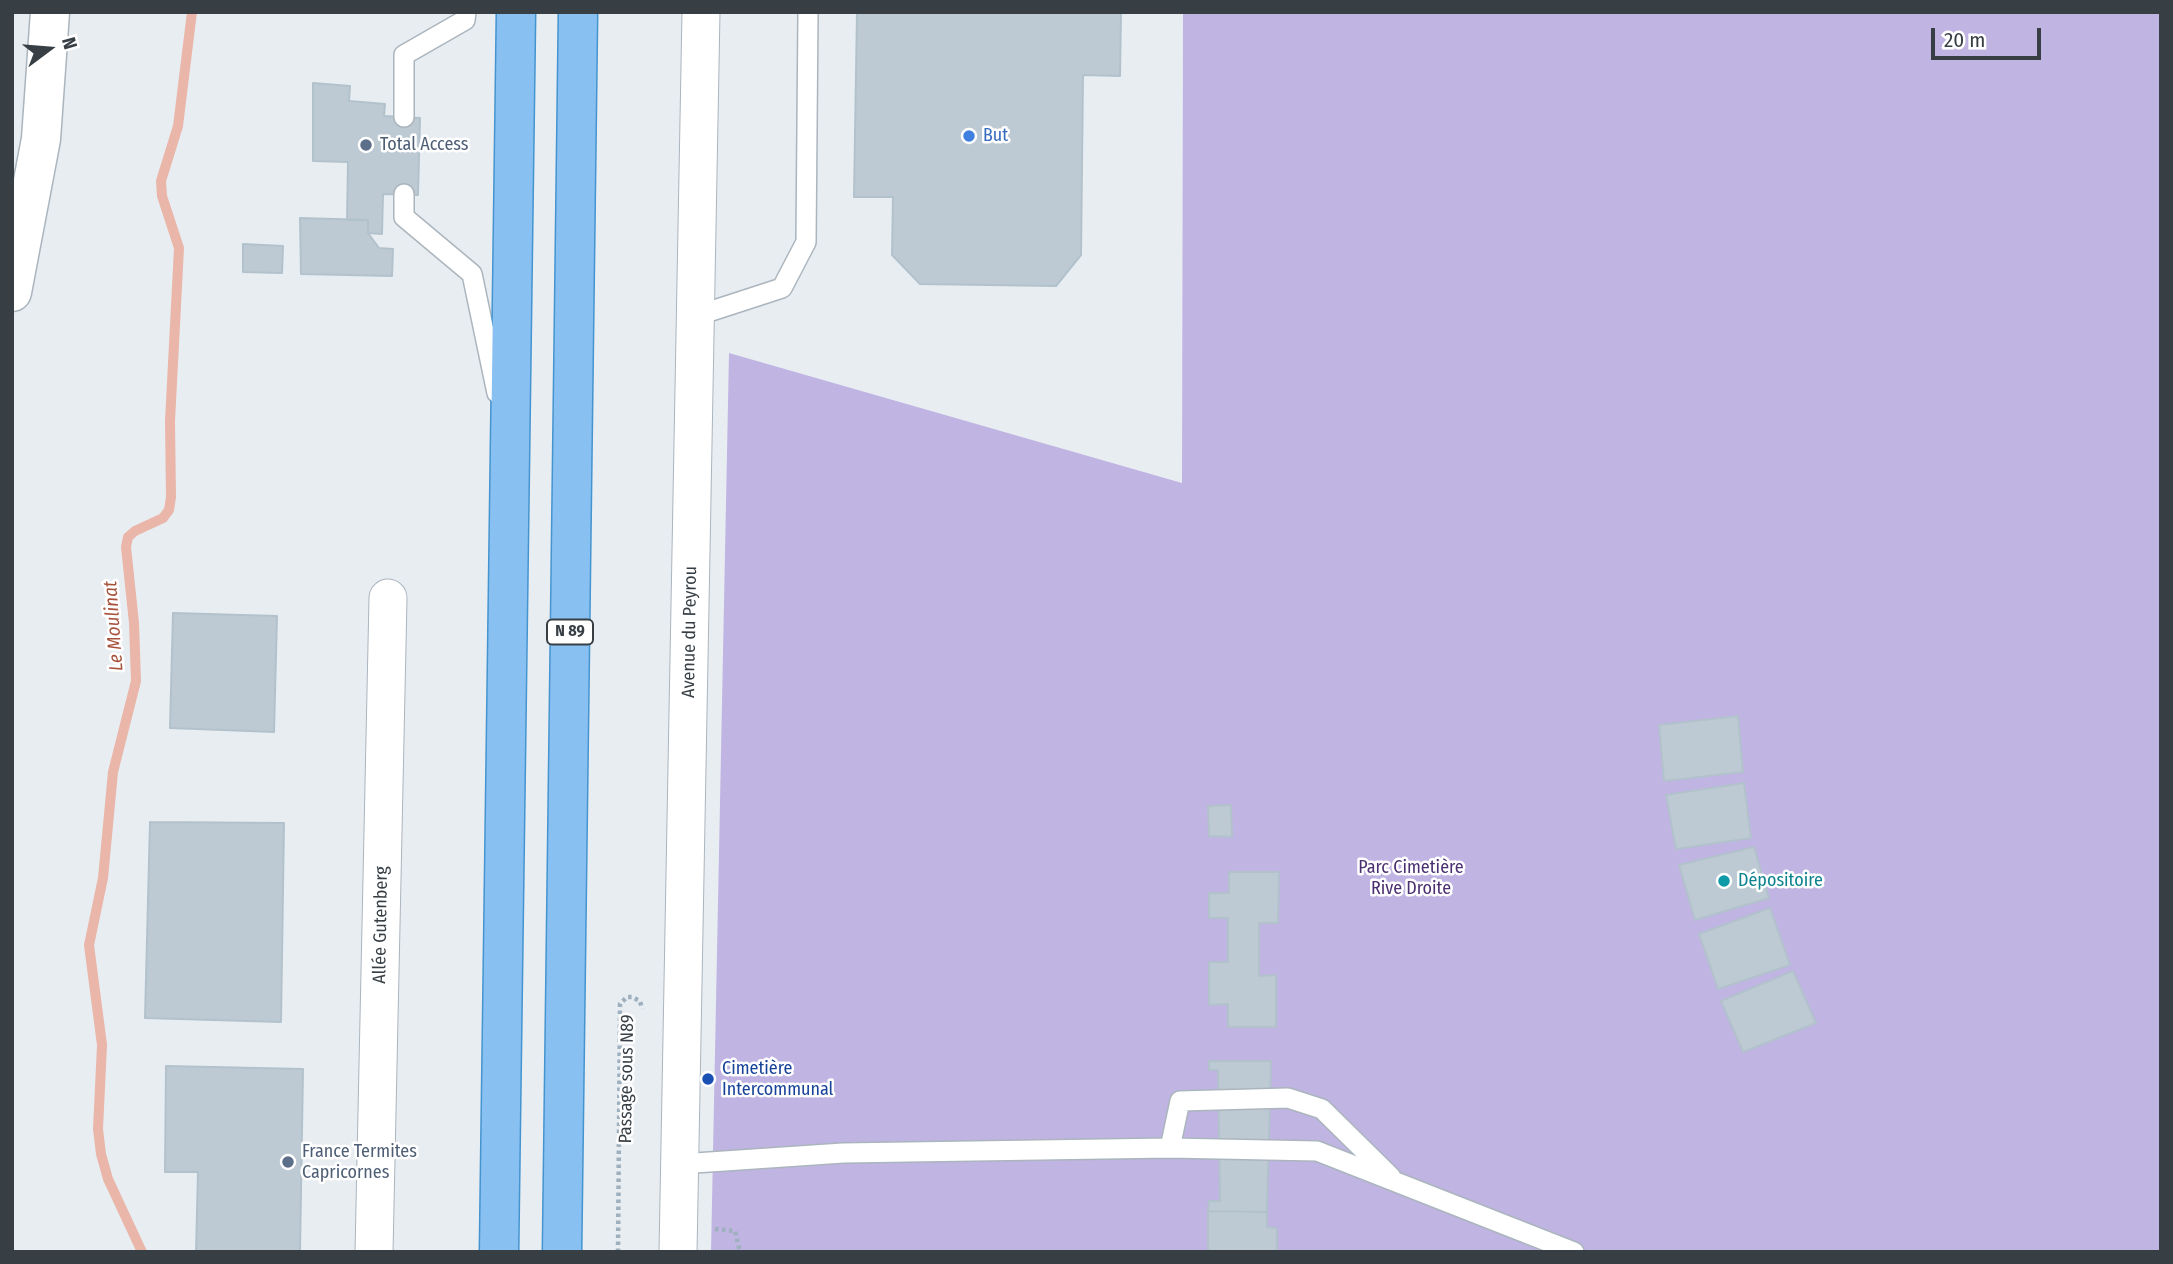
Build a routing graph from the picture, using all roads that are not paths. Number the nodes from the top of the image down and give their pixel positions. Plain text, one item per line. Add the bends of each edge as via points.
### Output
1 (50, 12) edge
2 (466, 12) edge
3 (516, 12) edge
4 (578, 12) edge
5 (701, 12) edge
6 (808, 12) edge
7 (404, 117) dead end
8 (404, 194) dead end
9 (12, 292) edge
10 (696, 316) junction
11 (510, 452) junction
12 (388, 598) dead end
13 (1170, 1148) junction
14 (680, 1164) junction
15 (1399, 1185) junction
16 (374, 1252) edge
17 (499, 1252) edge
18 (562, 1252) edge
19 (678, 1252) edge
20 (1574, 1252) edge

1 - 9 street via 41,139
2 - 7 lane via 465,20 404,55
3 - 11 highway
4 - 18 highway, N 89
5 - 10 street, Avenue du Peyrou
6 - 10 lane via 806,242 782,288
8 - 11 lane via 404,216 472,274
10 - 14 street, Avenue du Peyrou
11 - 17 highway
12 - 16 street, Allée Gutenberg
13 - 14 lane via 843,1153
13 - 15 lane via 1317,1151
13 - 15 lane via 1180,1101 1288,1098 1322,1109
14 - 19 street, Avenue du Peyrou
15 - 20 lane

